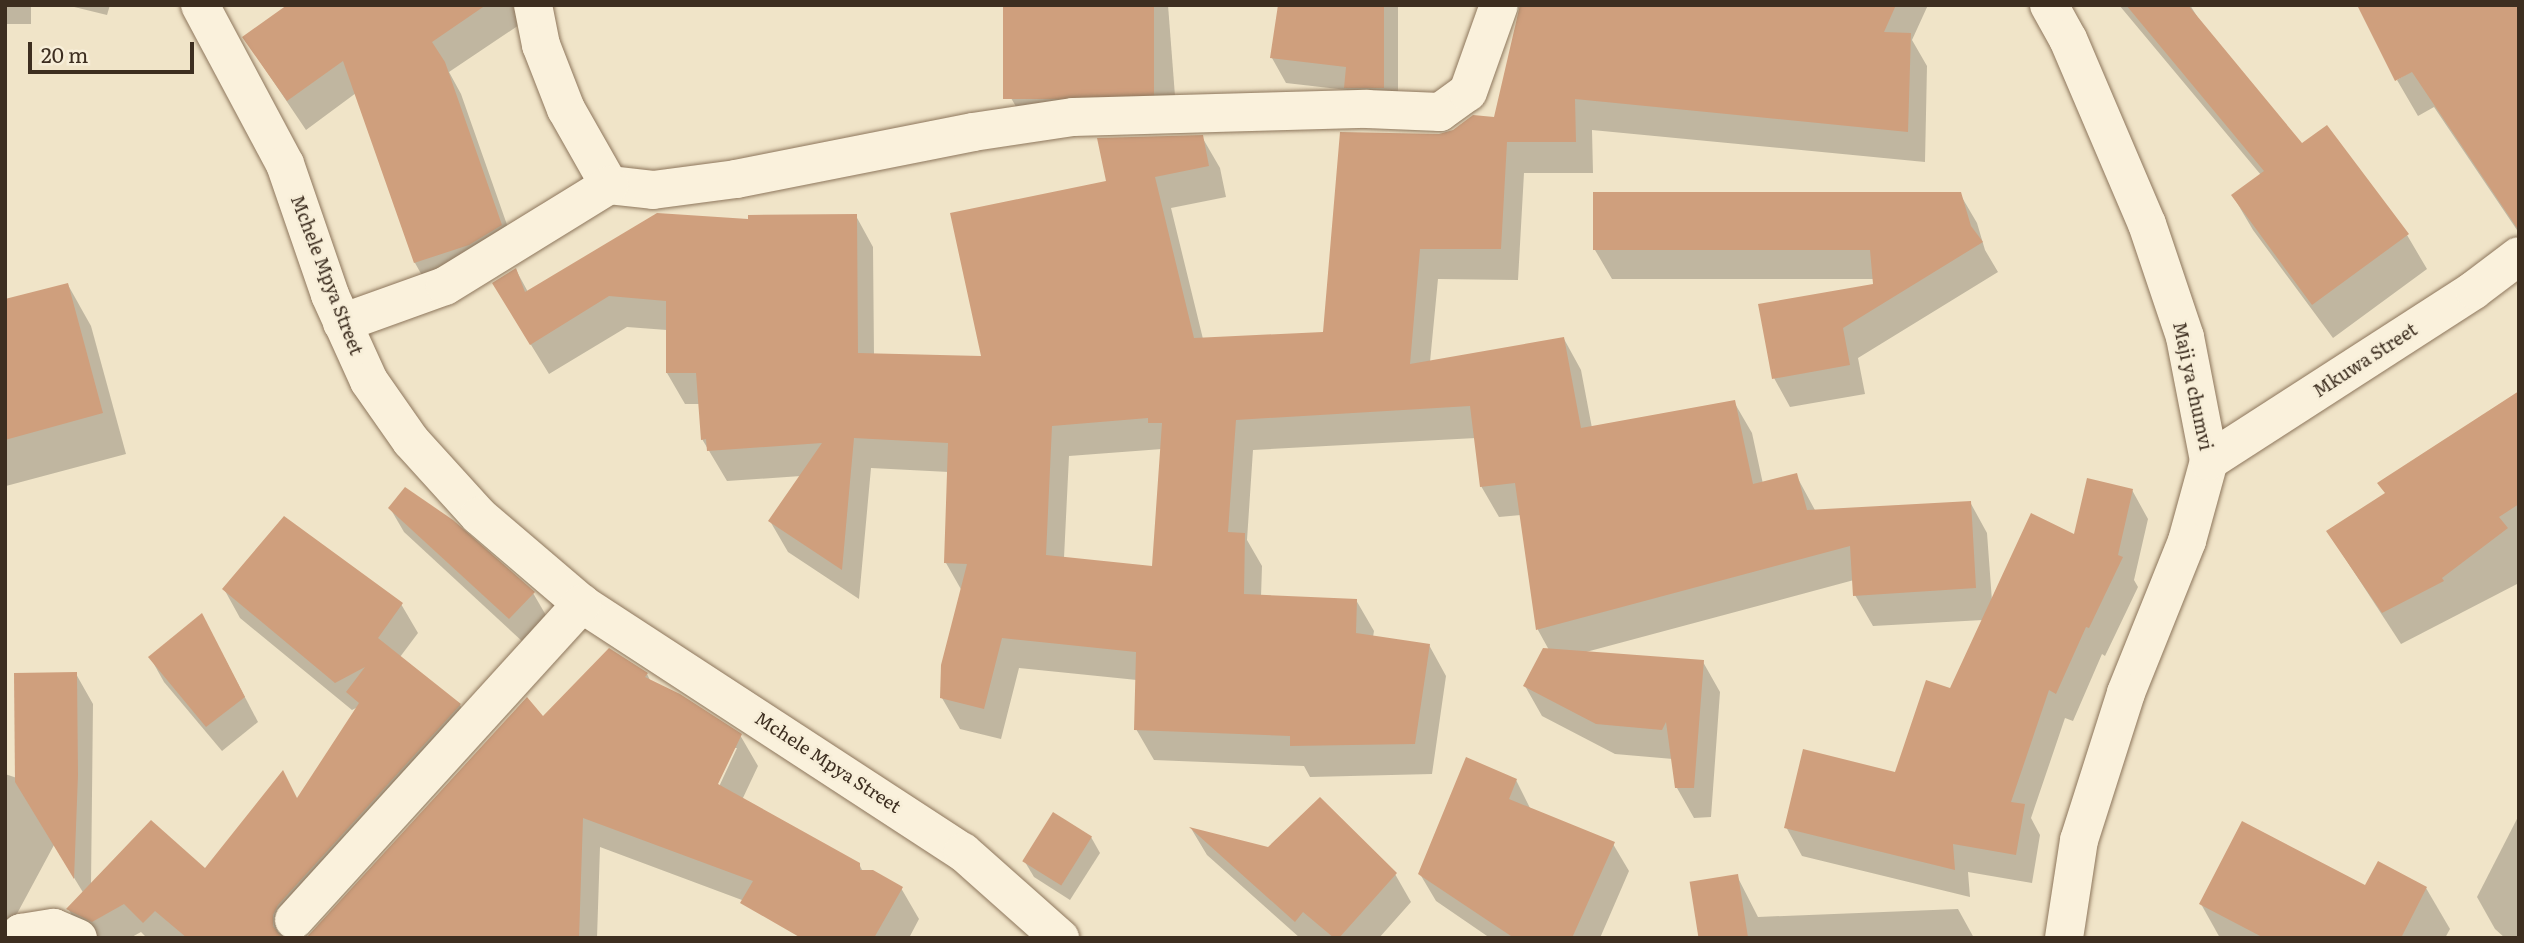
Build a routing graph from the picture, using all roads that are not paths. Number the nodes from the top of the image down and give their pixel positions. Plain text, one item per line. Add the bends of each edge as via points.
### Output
1 (200, 5) edge
2 (533, 5) edge
3 (1499, 5) edge
4 (2049, 5) edge
5 (609, 185) junction
6 (2519, 256) edge
7 (342, 323) junction
8 (2209, 461) junction
9 (582, 604) junction
10 (294, 920) dead end
11 (18, 938) edge
12 (78, 938) edge
13 (1060, 938) edge
14 (2064, 938) edge

1 - 7 street, Mchele Mpya Street via 285,164
2 - 5 street via 541,46 566,109
3 - 5 street via 1468,92 1440,112 1367,109 1073,117 736,179 653,190
4 - 8 street, Maji ya chumvi via 2147,224 2185,337
5 - 7 street via 445,285
6 - 8 street, Mkuwa Street via 2474,290
7 - 9 street, Mchele Mpya Street via 369,381 411,441 479,516
8 - 14 street, Maji ya chumvi via 2186,541 2126,693 2080,839
9 - 10 street
9 - 13 street, Mchele Mpya Street via 963,852
11 - 12 street via 21,933 54,928

